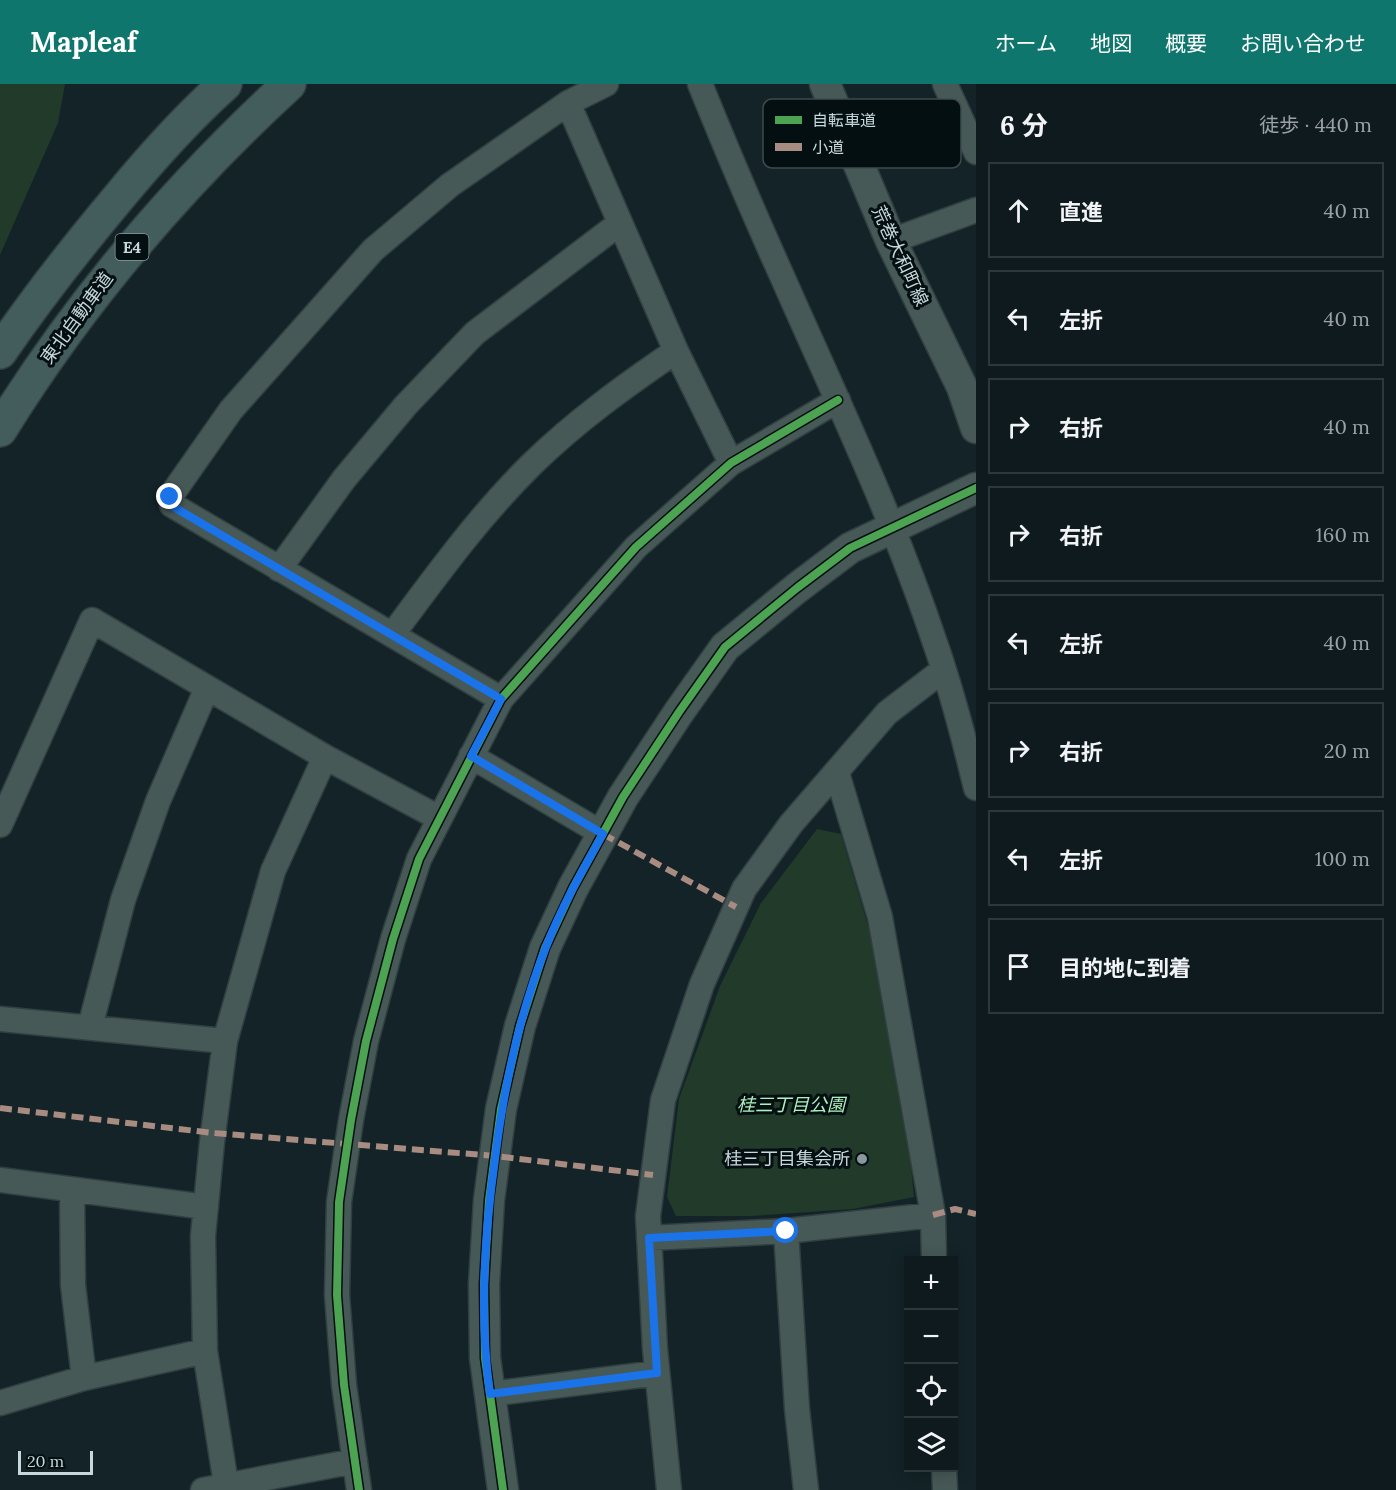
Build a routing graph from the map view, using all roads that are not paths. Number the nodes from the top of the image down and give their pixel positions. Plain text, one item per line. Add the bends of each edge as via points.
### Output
1 (225, 84) edge
2 (289, 84) edge
3 (606, 84) edge
4 (700, 84) edge
5 (825, 84) edge
6 (945, 84) edge
7 (831, 99) edge
8 (952, 99) edge
9 (568, 104) junction
10 (961, 119) edge
11 (976, 152) edge
12 (860, 168) edge
13 (976, 210) edge
14 (620, 223) junction
15 (891, 241) junction
16 (676, 351) junction
17 (0, 352) edge
18 (838, 400) junction
19 (976, 428) edge
20 (0, 430) edge
21 (732, 463) junction
22 (976, 488) edge
23 (892, 529) junction
24 (279, 569) junction
25 (392, 634) junction
26 (943, 670) junction
27 (207, 688) junction
28 (501, 699) junction
29 (471, 756) junction
30 (325, 757) junction
31 (837, 773) junction
32 (976, 788) edge
33 (439, 818) junction
34 (0, 825) edge
35 (603, 834) junction
36 (0, 1019) edge
37 (90, 1028) junction
38 (225, 1041) junction
39 (0, 1180) edge
40 (72, 1190) junction
41 (206, 1207) junction
42 (933, 1215) junction
43 (786, 1231) junction
44 (649, 1238) junction
45 (934, 1256) edge
46 (205, 1351) junction
47 (657, 1373) junction
48 (84, 1378) junction
49 (490, 1394) junction
50 (0, 1403) edge
51 (355, 1461) junction
52 (944, 1472) edge
53 (214, 1487) edge
54 (359, 1490) edge
55 (503, 1490) edge
56 (669, 1490) edge
57 (806, 1490) edge
58 (945, 1490) edge

1 - 17 highway, E4 via 153,156 82,240
2 - 20 highway, 東北自動車道 / E4 via 244,125 113,268
3 - 9 street
4 - 18 street
5 - 7 street, 荒巻大和町線
6 - 8 street
9 - 14 street
9 - 24 street via 450,185 374,250 231,410 170,497 172,506
10 - 11 street
12 - 15 street, 荒巻大和町線
13 - 15 street
14 - 16 street
14 - 24 street via 468,341 406,405 344,479
15 - 19 street, 荒巻大和町線 via 962,387
16 - 21 street
16 - 25 street via 609,397 532,464 458,546
18 - 21 street
18 - 23 street
21 - 28 street via 636,547
22 - 23 street
23 - 26 street
23 - 35 street via 850,548 725,647
24 - 25 street
25 - 28 street
26 - 31 street via 887,713
26 - 32 street
27 - 30 street
27 - 34 street via 92,620
27 - 37 street via 158,801 123,900
28 - 29 street
29 - 33 street
29 - 35 street
30 - 33 street
30 - 38 street via 273,871
31 - 42 street via 880,917
31 - 44 street via 791,824 744,889 702,984 663,1100 648,1216
33 - 51 street via 419,859 366,1041 341,1191 337,1295
35 - 49 street via 546,948 520,1026 501,1109 489,1200 484,1284 485,1358
36 - 37 street
37 - 38 street
38 - 41 street
39 - 40 street
40 - 41 street
40 - 48 street via 73,1285
41 - 46 street
42 - 43 street
42 - 45 street
43 - 44 street
43 - 57 street
44 - 47 street
46 - 48 street
46 - 53 street
47 - 49 street
47 - 56 street
48 - 50 street
49 - 55 street
51 - 53 street
51 - 54 street
52 - 58 street

